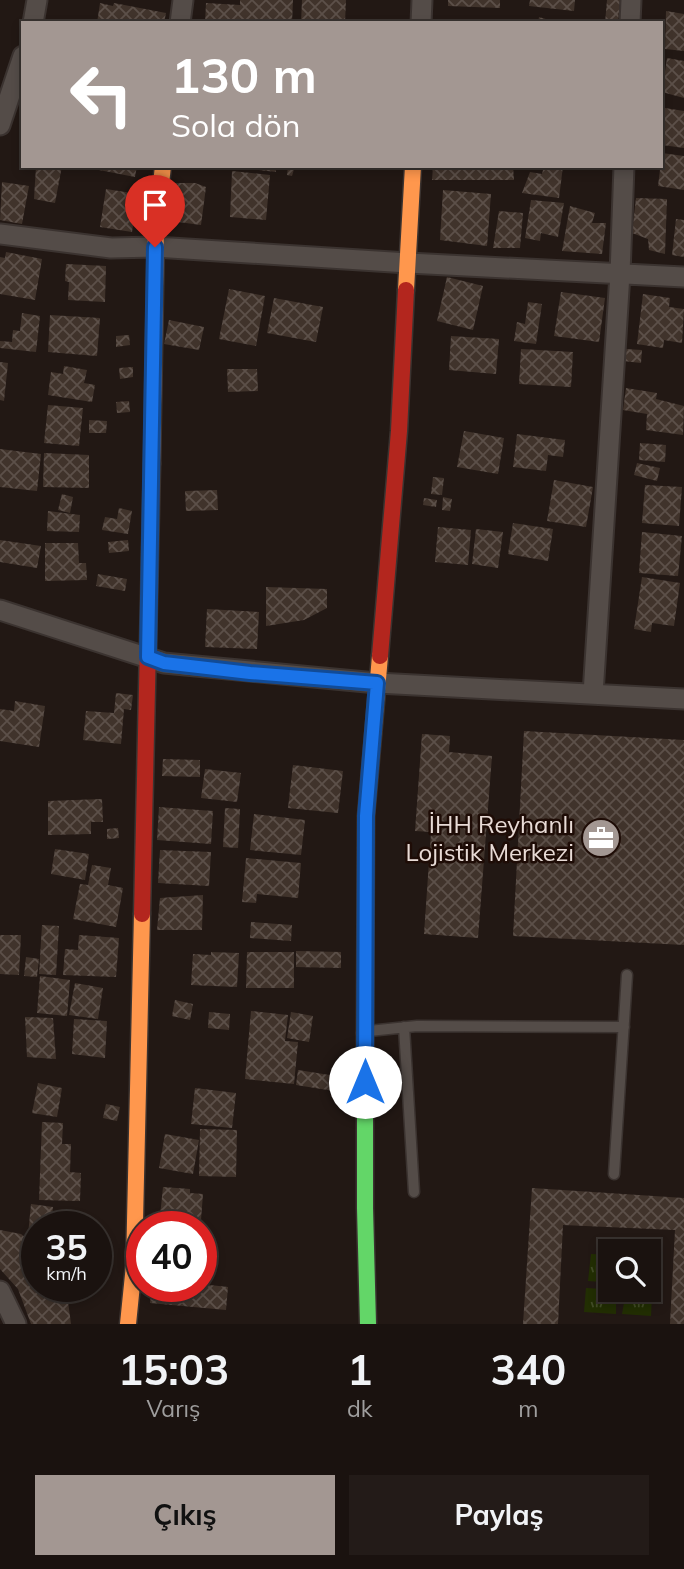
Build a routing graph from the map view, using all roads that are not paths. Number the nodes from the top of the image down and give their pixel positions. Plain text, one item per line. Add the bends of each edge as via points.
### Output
1 (37, 0) edge
2 (183, 0) edge
3 (422, 0) edge
4 (631, 0) edge
5 (33, 21) edge
6 (180, 21) edge
7 (421, 21) edge
8 (630, 21) edge
9 (21, 62) edge
10 (0, 125) edge
11 (163, 168) edge
12 (413, 168) edge
13 (624, 168) edge
14 (0, 234) edge
15 (155, 247) junction
16 (408, 263) junction
17 (620, 274) junction
18 (684, 277) edge
19 (0, 610) edge
20 (148, 657) junction
21 (377, 683) junction
22 (593, 694) junction
23 (684, 699) edge
24 (627, 975) dead end
25 (404, 1027) junction
26 (624, 1027) junction
27 (365, 1031) junction
28 (614, 1174) dead end
29 (414, 1192) dead end
30 (0, 1292) edge
31 (16, 1324) edge
32 (128, 1324) edge
33 (369, 1324) edge

1 - 5 street
2 - 6 street
3 - 7 street
4 - 8 street
9 - 10 street
11 - 15 street
12 - 16 street
13 - 17 street
14 - 15 street via 111,247
15 - 16 street
15 - 20 street
16 - 17 street
16 - 21 street
17 - 18 street
17 - 22 street
19 - 20 street
20 - 21 street via 250,673
20 - 32 street via 134,1265
21 - 22 street
21 - 27 street via 366,816
22 - 23 street
24 - 26 lane
25 - 26 lane
25 - 27 lane
25 - 29 lane
26 - 28 lane
27 - 33 street
30 - 31 street

